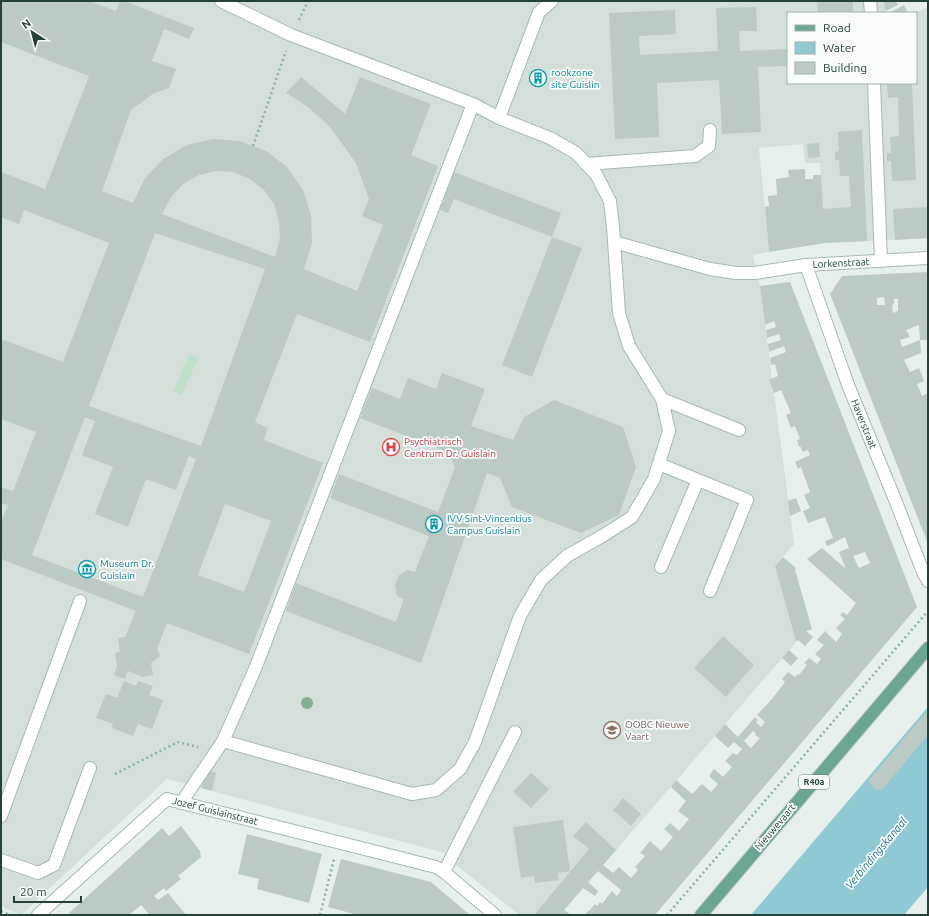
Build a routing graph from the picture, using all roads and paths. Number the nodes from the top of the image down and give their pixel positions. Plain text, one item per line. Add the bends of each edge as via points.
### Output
1 (221, 1) edge
2 (308, 1) edge
3 (551, 1) edge
4 (870, 1) edge
5 (871, 12) edge
6 (291, 35) junction
7 (874, 84) edge
8 (472, 104) junction
9 (499, 118) junction
10 (710, 130) dead end
11 (253, 146) dead end
12 (586, 164) junction
13 (614, 242) junction
14 (928, 258) edge
15 (881, 261) junction
16 (806, 265) junction
17 (662, 399) junction
18 (739, 430) dead end
19 (658, 464) junction
20 (698, 480) junction
21 (661, 567) dead end
22 (928, 581) edge
23 (710, 591) dead end
24 (80, 601) dead end
25 (928, 611) edge
26 (928, 648) edge
27 (516, 732) dead end
28 (223, 741) junction
29 (216, 751) junction
30 (90, 768) dead end
31 (115, 774) dead end
32 (181, 803) junction
33 (1, 816) edge
34 (339, 842) junction
35 (1, 860) edge
36 (444, 872) junction
37 (1, 911) edge
38 (10, 915) edge
39 (38, 915) edge
40 (320, 915) edge
41 (495, 915) edge
42 (667, 915) edge
43 (701, 915) edge

1 - 6 street
2 - 6 path
3 - 9 street via 539,12
4 - 5 street
6 - 8 street
6 - 11 path
7 - 15 street
8 - 9 street
8 - 28 street via 255,669
9 - 12 street via 550,138 576,153
10 - 12 street via 709,146 695,156
12 - 13 street via 596,174 610,202
13 - 16 street, Lorkenstraat via 710,269 736,273 756,273
13 - 17 street via 619,312 629,346
14 - 15 street, Lorkenstraat
15 - 16 street, Lorkenstraat
16 - 22 street, Haverstraat via 848,385
17 - 18 street
17 - 19 street via 669,431
19 - 20 street
19 - 28 street via 654,479 632,517 567,556 542,580 520,616 475,742 460,769 436,790 412,794
20 - 21 street
20 - 23 street via 747,500
24 - 33 street
25 - 42 path
26 - 43 main road, Nieuwevaart / R40a
27 - 36 street
28 - 29 street
29 - 31 path via 178,742
29 - 32 street
30 - 35 street via 54,865 38,873
32 - 34 street, Jozef Guislainstraat
32 - 39 street, Jozef Guislainstraat via 167,799
34 - 36 street, Jozef Guislainstraat via 436,867
34 - 40 path
36 - 41 street, Jozef Guislainstraat
37 - 38 path

